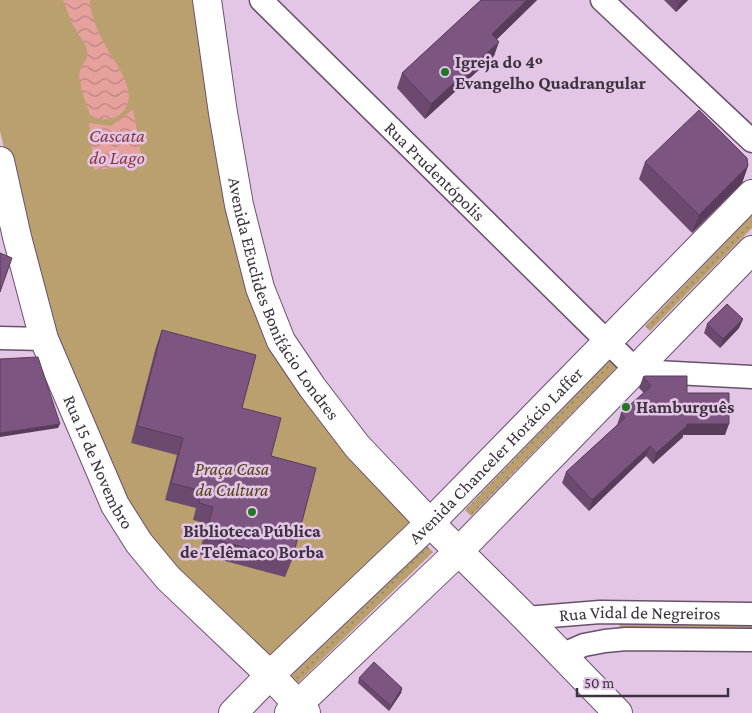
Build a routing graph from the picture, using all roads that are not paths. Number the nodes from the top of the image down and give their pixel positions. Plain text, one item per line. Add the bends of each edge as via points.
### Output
1 (206, 0) edge
2 (261, 0) edge
3 (607, 1) edge
4 (752, 141) edge
5 (0, 161) edge
6 (752, 194) edge
7 (752, 250) edge
8 (0, 338) edge
9 (44, 338) junction
10 (608, 343) junction
11 (635, 370) junction
12 (752, 377) edge
13 (430, 523) junction
14 (458, 552) junction
15 (752, 614) edge
16 (526, 618) junction
17 (752, 640) edge
18 (560, 655) junction
19 (270, 675) junction
20 (297, 710) edge
21 (233, 713) edge
22 (618, 713) edge

1 - 13 main road, Avenida EEuclides Bonifácio Londres via 239,205 260,288 281,341 357,446
2 - 10 street, Rua Prudentópolis
3 - 4 street
5 - 9 main road, Rua 15 de Novembro
6 - 10 main road, Avenida Chanceler Horácio Laffer
7 - 11 main road
8 - 9 street
9 - 19 main road, Rua 15 de Novembro via 114,505 138,543 168,578
10 - 11 street, Rua Prudentópolis
10 - 13 main road, Avenida Chanceler Horácio Laffer
11 - 12 street
11 - 14 main road
13 - 14 main road, Avenida EEuclides Bonifácio Londres
13 - 19 main road, Avenida Chanceler Horácio Laffer
14 - 16 main road, Avenida EEuclides Bonifácio Londres
14 - 20 main road
15 - 16 street, Rua Vidal de Negreiros via 600,612
16 - 18 main road, Avenida EEuclides Bonifácio Londres
17 - 18 street, Rua Vidal de Negreiros via 626,639 584,645
18 - 22 main road, Avenida EEuclides Bonifácio Londres
19 - 20 main road, Rua 15 de Novembro
19 - 21 main road, Avenida Chanceler Horácio Laffer

